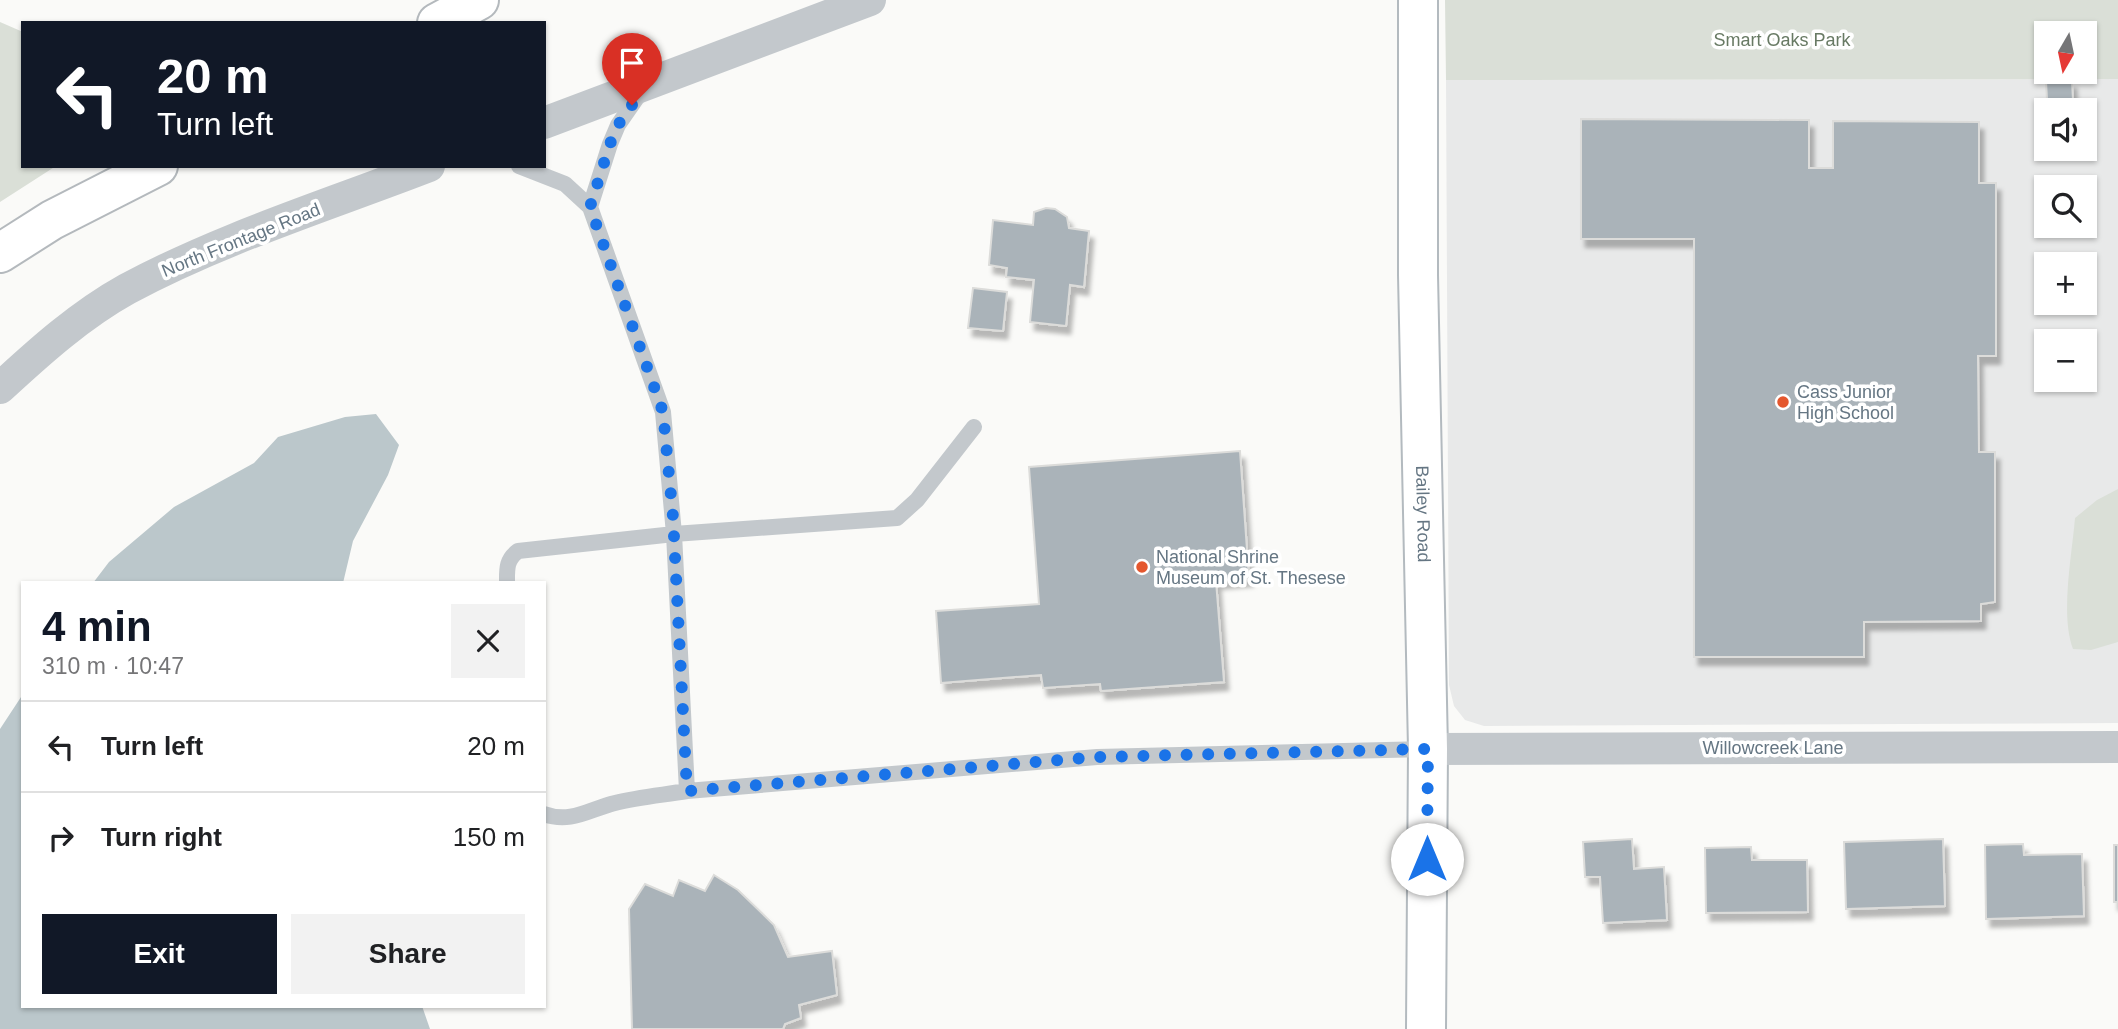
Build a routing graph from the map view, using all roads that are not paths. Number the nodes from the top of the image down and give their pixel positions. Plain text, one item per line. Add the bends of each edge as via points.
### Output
1 (479, 0) edge
2 (870, 0) edge
3 (1418, 0) edge
4 (441, 21) edge
5 (646, 85) junction
6 (546, 122) edge
7 (154, 168) edge
8 (424, 168) edge
9 (524, 168) edge
10 (590, 207) junction
11 (0, 253) edge
12 (0, 388) edge
13 (974, 427) dead end
14 (674, 534) junction
15 (508, 581) edge
16 (2118, 747) edge
17 (1428, 749) junction
18 (687, 791) junction
19 (546, 815) edge
20 (1426, 1029) edge

1 - 4 main road
2 - 5 street
3 - 17 main road, Bailey Road
5 - 6 street
5 - 10 lane via 618,125
7 - 11 main road via 51,220
8 - 12 street, North Frontage Road via 214,248 125,290 54,339
9 - 10 lane via 565,184
10 - 14 lane via 663,412
13 - 14 lane via 917,500 897,518
14 - 15 lane via 518,551 506,566
14 - 18 lane
16 - 17 street, Willowcreek Lane
17 - 18 lane via 1097,757
17 - 20 main road, Bailey Road
18 - 19 lane via 613,803 572,818

